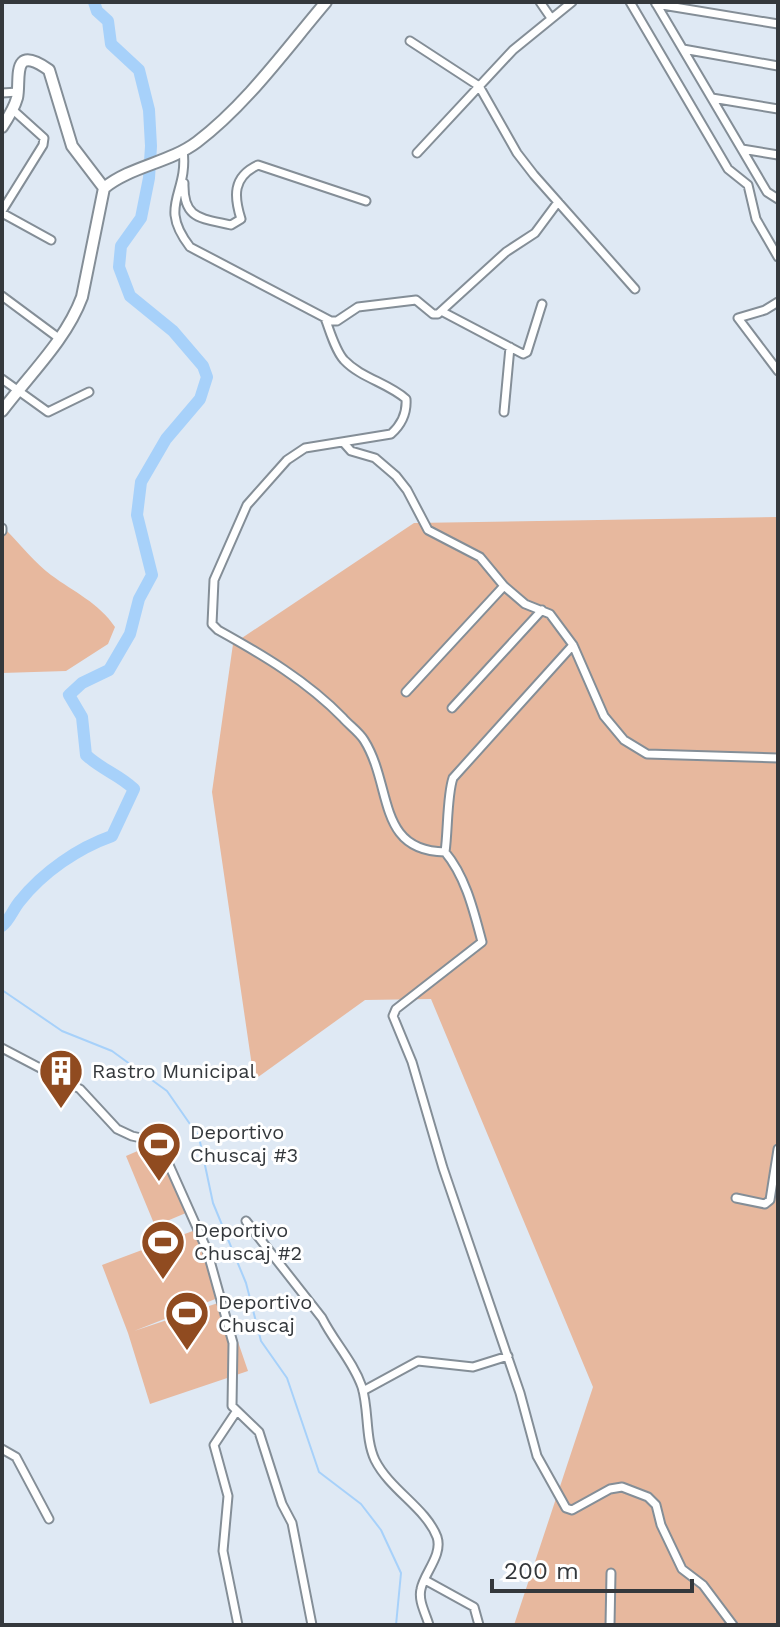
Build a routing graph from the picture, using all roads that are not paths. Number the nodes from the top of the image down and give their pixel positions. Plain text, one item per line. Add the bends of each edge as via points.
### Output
1 (326, 2) edge
2 (540, 2) edge
3 (572, 2) edge
4 (630, 2) edge
5 (656, 3) edge
6 (551, 18) junction
7 (778, 24) edge
8 (410, 41) dead end
9 (683, 49) junction
10 (778, 66) edge
11 (479, 86) junction
12 (18, 92) junction
13 (2, 93) edge
14 (712, 98) junction
15 (778, 109) edge
16 (13, 110) junction
17 (2, 127) edge
18 (742, 149) junction
19 (180, 152) junction
20 (417, 153) dead end
21 (778, 155) edge
22 (184, 168) junction
23 (104, 188) junction
24 (778, 199) edge
25 (366, 201) dead end
26 (558, 202) junction
27 (2, 212) edge
28 (51, 240) dead end
29 (778, 257) edge
30 (635, 289) dead end
31 (5, 299) edge
32 (778, 302) edge
33 (542, 304) dead end
34 (2, 311) edge
35 (443, 312) junction
36 (325, 318) junction
37 (60, 339) junction
38 (510, 347) junction
39 (778, 371) edge
40 (2, 379) edge
41 (18, 390) junction
42 (89, 392) dead end
43 (2, 411) edge
44 (504, 412) dead end
45 (343, 442) junction
46 (504, 586) junction
47 (542, 610) junction
48 (573, 645) junction
49 (406, 692) dead end
50 (452, 708) dead end
51 (778, 758) edge
52 (445, 852) junction
53 (2, 1048) edge
54 (778, 1149) edge
55 (736, 1198) dead end
56 (246, 1221) dead end
57 (508, 1356) junction
58 (363, 1391) junction
59 (236, 1412) junction
60 (2, 1449) edge
61 (49, 1519) dead end
62 (611, 1573) dead end
63 (425, 1580) junction
64 (238, 1625) edge
65 (312, 1625) edge
66 (429, 1625) edge
67 (479, 1625) edge
68 (610, 1625) edge
69 (733, 1625) edge

1 - 19 main road via 246,96
2 - 6 street
3 - 6 street
4 - 29 street via 728,169 748,185 756,219
5 - 7 street
5 - 9 street
6 - 11 street
8 - 11 street
9 - 10 street
9 - 14 street
11 - 20 street
11 - 26 street via 517,153
12 - 13 street
12 - 16 main road
12 - 23 main road via 21,66 32,61 49,70 72,146
14 - 15 street
14 - 18 street
16 - 17 main road
16 - 27 street via 44,138
18 - 21 street
18 - 24 street via 770,196
19 - 22 street
19 - 23 main road
22 - 25 street via 184,206 231,225 241,219 235,192 258,165
22 - 36 street via 173,215 190,247
23 - 37 main road via 82,297
26 - 30 street
26 - 35 street via 535,233 506,252
27 - 28 street
31 - 34 street
31 - 37 street
32 - 39 street via 738,318
33 - 38 street via 527,352
35 - 36 street via 433,314 412,300 358,307 337,321
35 - 38 street
36 - 45 street via 343,360 406,399 400,426 391,434
37 - 41 main road
38 - 44 street
40 - 41 street
41 - 42 street via 48,412
41 - 43 main road
45 - 46 street via 386,466 407,490 428,530 480,557
45 - 52 street via 305,448 287,460 247,505 214,580 212,624 325,699 363,739 403,838 413,847
46 - 47 street via 525,604
46 - 49 street
47 - 48 street via 563,627
47 - 50 street
48 - 51 street via 604,716 636,748 647,754
48 - 52 street via 453,778
52 - 57 street via 467,892 482,942 393,1016
53 - 59 street via 80,1089 117,1129 161,1147 207,1250 233,1343
54 - 55 street via 770,1200 765,1204
56 - 58 street via 322,1318 356,1370
57 - 58 street via 473,1367 418,1361
57 - 69 street via 537,1456 566,1508 622,1487 648,1497 682,1569 710,1592
58 - 63 street via 374,1457 388,1483 437,1538
59 - 64 street via 214,1445 228,1496 223,1551
59 - 65 street via 259,1432 292,1523
60 - 61 street via 16,1457
62 - 68 street
63 - 66 street via 420,1598
63 - 67 street via 474,1607

